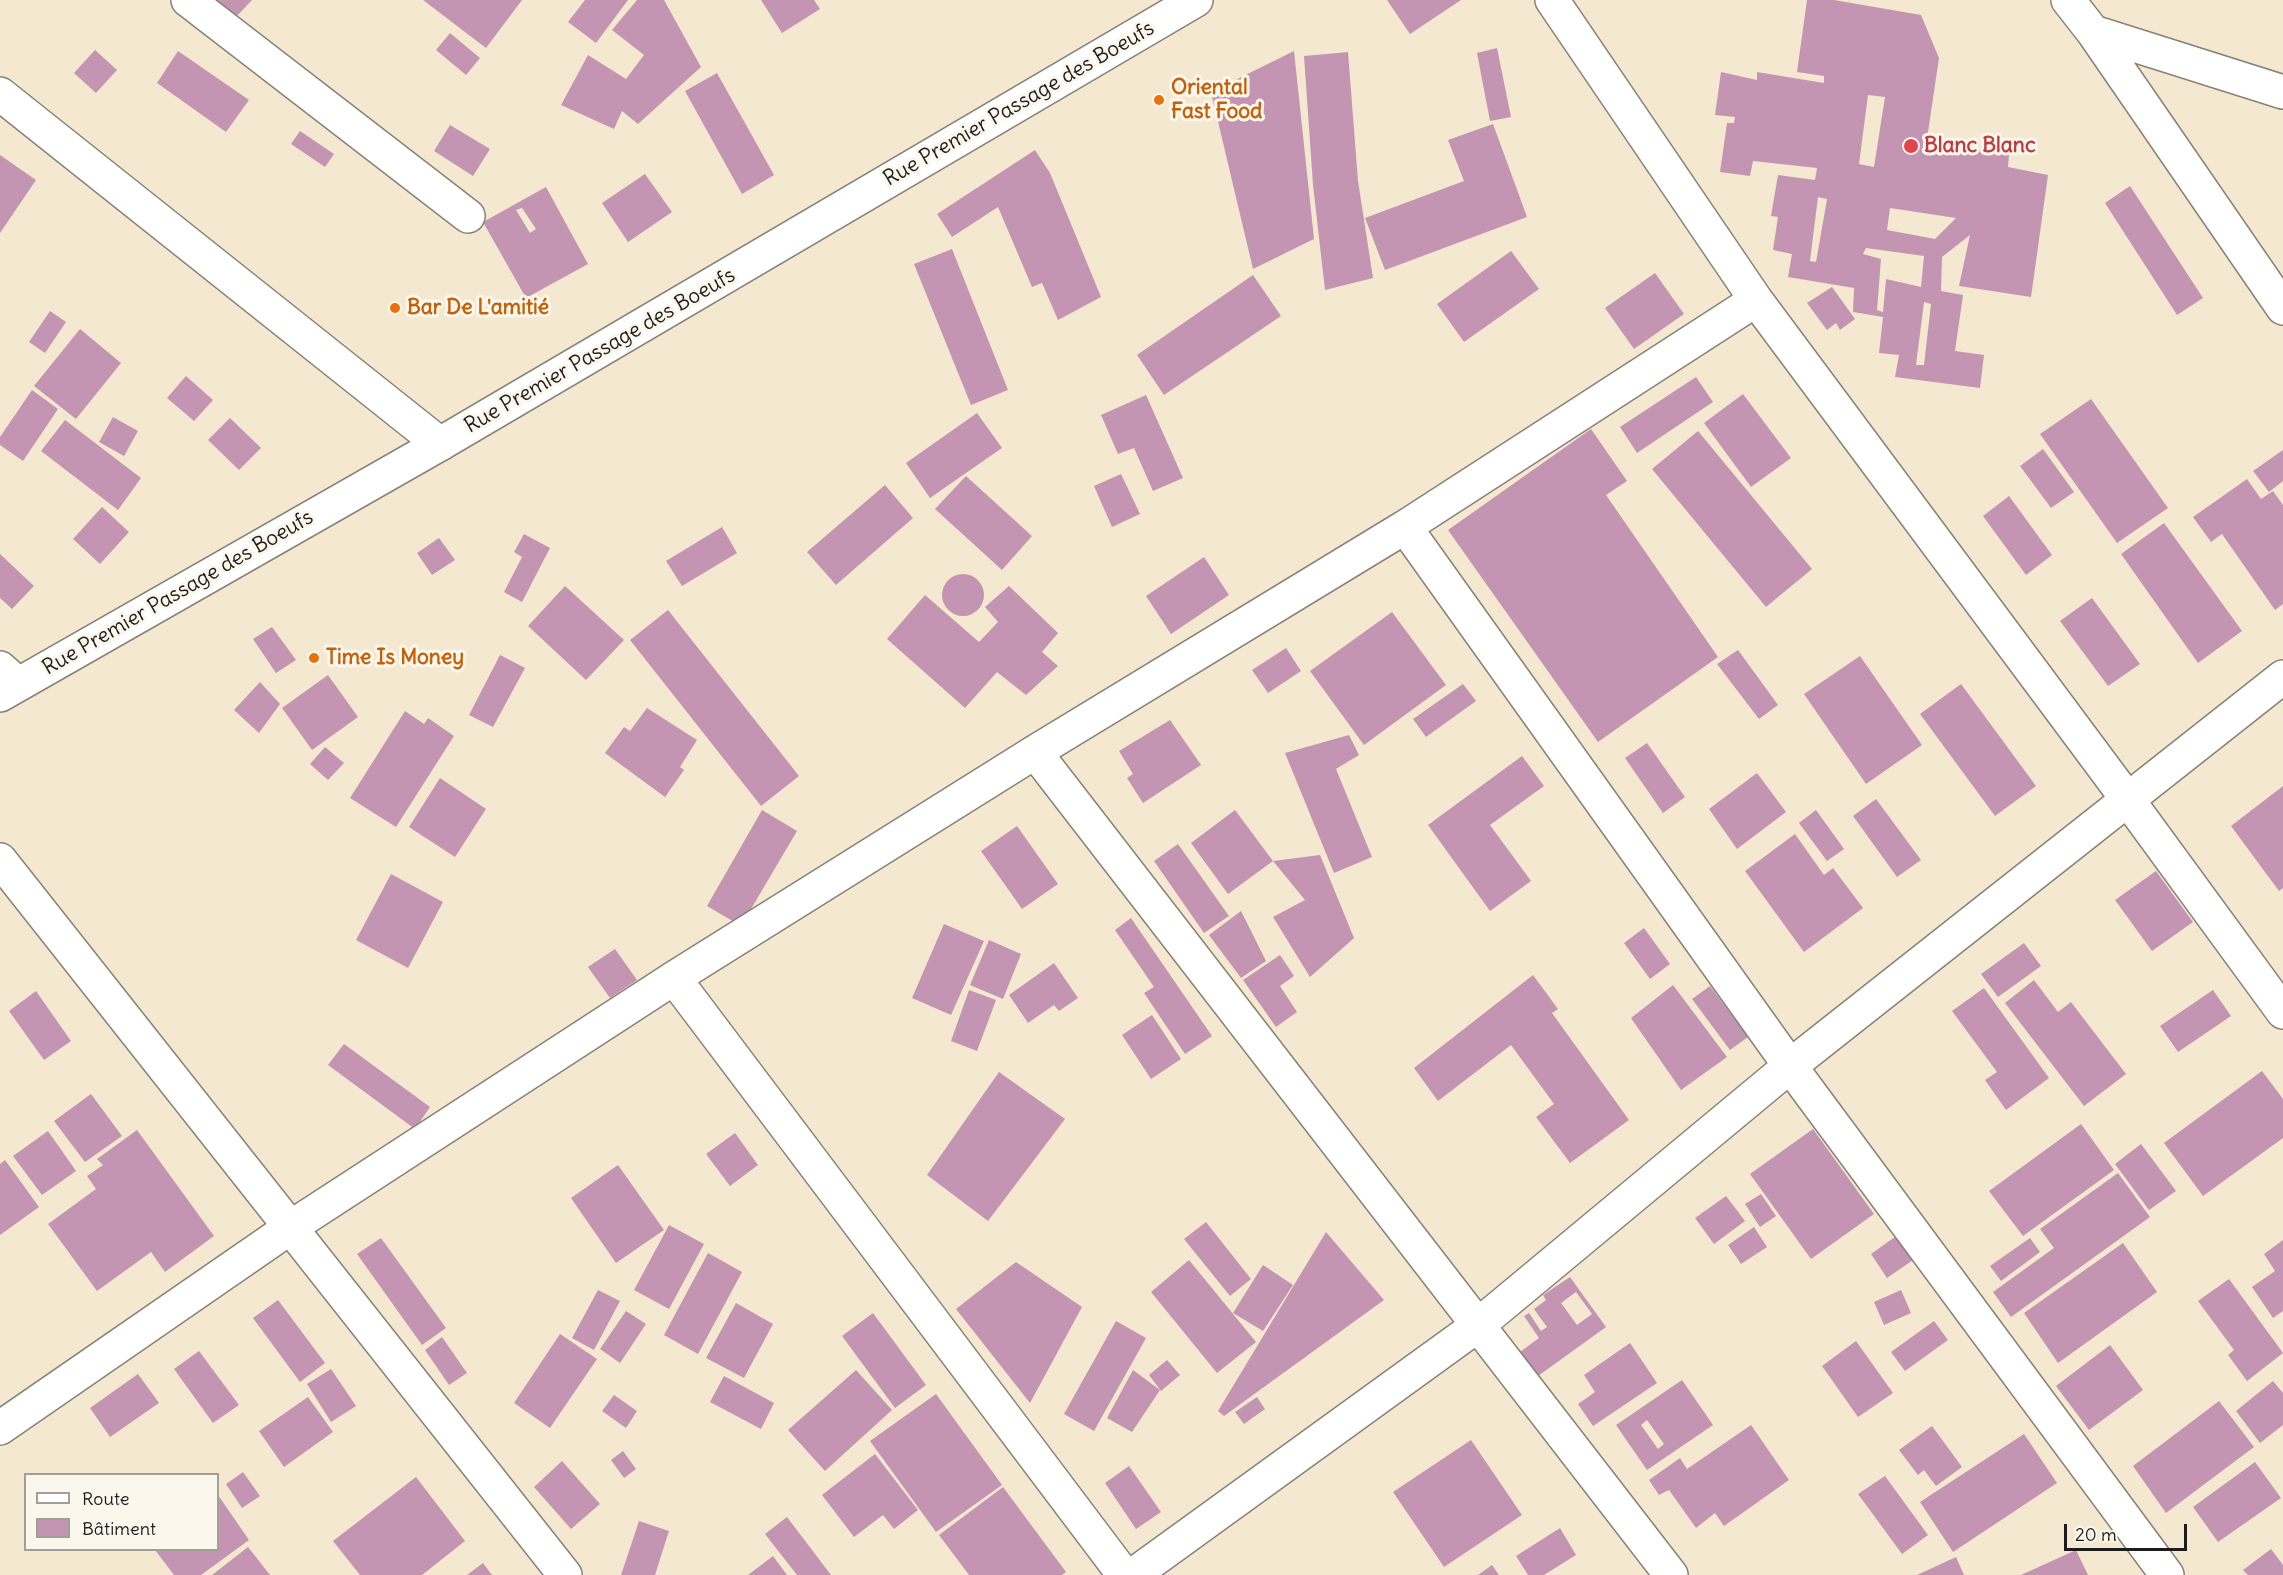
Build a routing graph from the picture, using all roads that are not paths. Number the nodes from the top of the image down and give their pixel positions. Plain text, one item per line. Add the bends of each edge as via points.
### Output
1 (188, 0) edge
2 (1196, 0) edge
3 (1552, 0) edge
4 (2068, 0) edge
5 (2093, 32) junction
6 (2283, 92) edge
7 (0, 94) edge
8 (468, 216) dead end
9 (1756, 300) junction
10 (2283, 308) edge
11 (440, 444) junction
12 (1405, 527) junction
13 (2283, 677) edge
14 (6, 682) edge
15 (1035, 752) junction
16 (2128, 800) junction
17 (0, 860) edge
18 (674, 978) junction
19 (2283, 1012) edge
20 (1790, 1066) junction
21 (291, 1227) junction
22 (1477, 1326) junction
23 (0, 1428) edge
24 (565, 1575) edge
25 (1124, 1575) edge
26 (1133, 1575) edge
27 (1671, 1575) edge
28 (2167, 1575) edge

1 - 8 street
2 - 11 street, Rue Premier Passage des Boeufs
3 - 9 street
4 - 5 street
5 - 6 street
5 - 10 street
7 - 11 street
9 - 12 street
9 - 16 street
11 - 14 street, Rue Premier Passage des Boeufs
12 - 15 street
12 - 20 street
13 - 16 street
15 - 18 street
15 - 22 street
16 - 19 street
16 - 20 street
17 - 21 street
18 - 21 street
18 - 25 street
20 - 22 street
20 - 28 street
21 - 23 street
21 - 24 street
22 - 26 street
22 - 27 street

